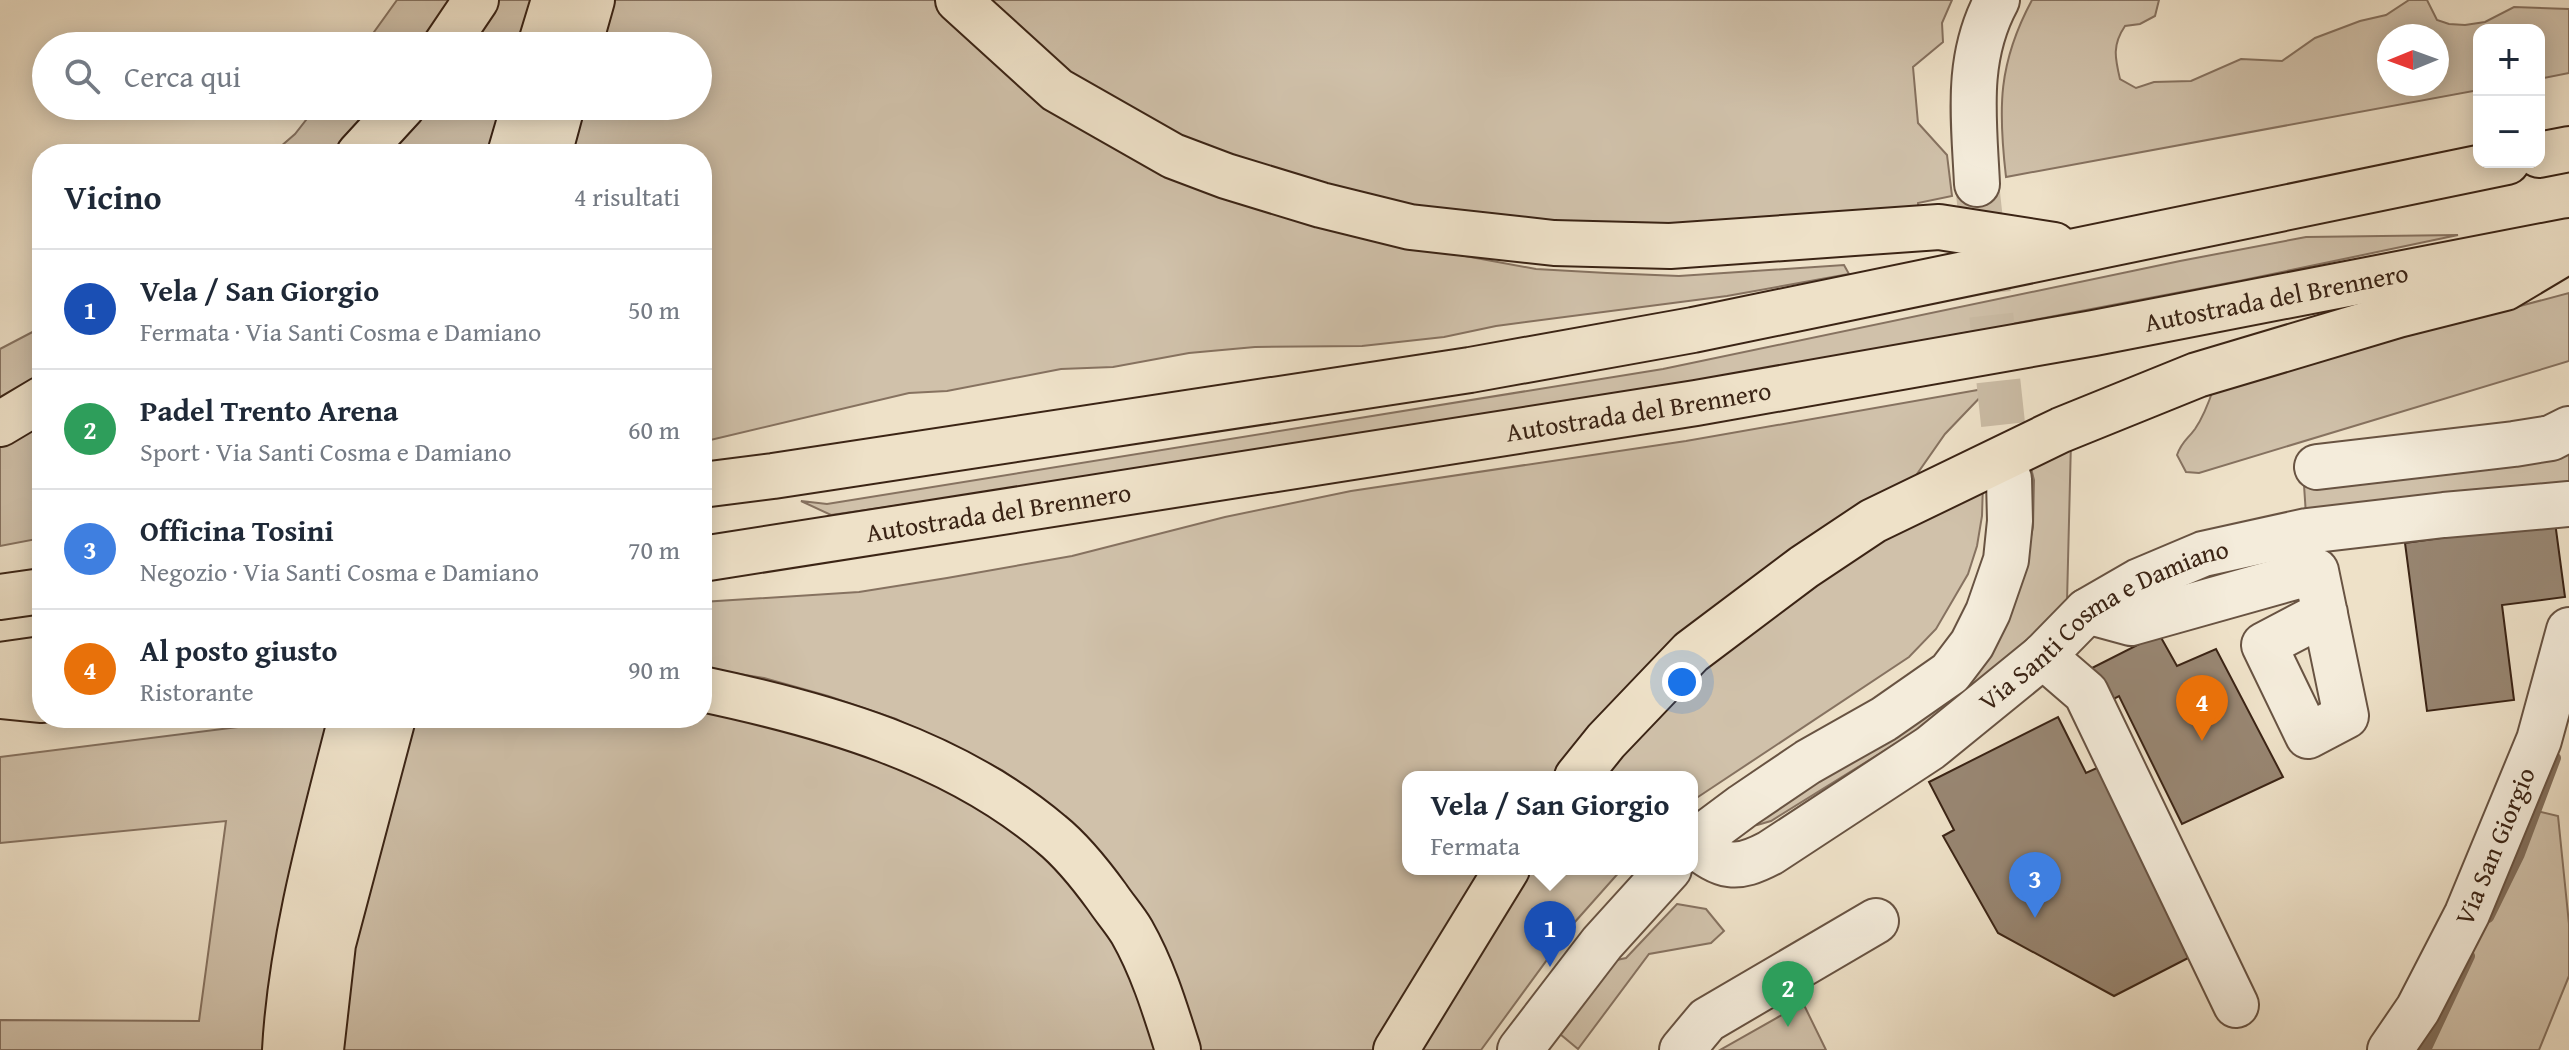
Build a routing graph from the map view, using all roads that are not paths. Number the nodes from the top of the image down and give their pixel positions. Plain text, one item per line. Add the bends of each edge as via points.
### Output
1 (476, 0) edge
2 (554, 0) edge
3 (592, 0) edge
4 (958, 0) edge
5 (1997, 0) edge
6 (454, 32) edge
7 (544, 32) edge
8 (583, 32) edge
9 (390, 120) edge
10 (520, 120) edge
11 (558, 120) edge
12 (368, 144) edge
13 (513, 144) edge
14 (552, 144) edge
15 (2569, 149) edge
16 (2545, 154) edge
17 (2478, 168) edge
18 (1977, 184) tunnel mouth
19 (2569, 241) edge
20 (2084, 249) junction
21 (2569, 250) edge
22 (32, 405) edge
23 (0, 424) edge
24 (2569, 429) edge
25 (2317, 467) dead end
26 (2009, 479) tunnel mouth
27 (712, 484) edge
28 (2569, 504) edge
29 (712, 557) edge
30 (32, 592) edge
31 (0, 597) edge
32 (2087, 611) junction
33 (2325, 613) dead end
34 (2569, 630) edge
35 (2043, 656) junction
36 (32, 660) edge
37 (0, 665) edge
38 (712, 691) edge
39 (0, 696) edge
40 (32, 699) edge
41 (348, 728) edge
42 (390, 728) edge
43 (1582, 771) edge
44 (1698, 840) edge
45 (1698, 848) edge
46 (1503, 875) edge
47 (1664, 875) edge
48 (1876, 921) dead end
49 (2236, 1005) dead end
50 (1525, 1048) edge
51 (285, 1050) edge
52 (321, 1050) edge
53 (1178, 1050) edge
54 (1396, 1050) edge
55 (1682, 1050) edge
56 (2390, 1050) edge

1 - 6 highway
2 - 7 highway
3 - 8 highway
4 - 20 highway via 1057,90 1173,156 1321,205 1410,227 1554,243 1670,246 1939,227
5 - 18 street via 1978,44
9 - 12 highway
10 - 13 highway
11 - 14 highway
15 - 16 highway
17 - 20 highway
19 - 29 highway, Autostrada del Brennero via 1711,401
20 - 27 highway via 1470,370
21 - 43 highway via 2505,288 2197,375 2061,430 1873,521 1691,652
22 - 23 highway
24 - 25 street via 2514,444
26 - 44 street, Via Santi Cosma e Damiano via 2006,560 1988,612 1950,673 1808,762
28 - 32 street, Via Santi Cosma e Damiano via 2264,540 2203,554
30 - 31 highway
32 - 33 street via 2139,622 2316,571
32 - 35 street, Via Santi Cosma e Damiano
34 - 56 street, Via San Giorgio via 2539,740 2467,914 2418,1009
35 - 45 street, Via Santi Cosma e Damiano via 1930,748 1770,853 1734,866
35 - 49 street via 2086,693
36 - 37 highway
38 - 53 highway via 800,710 880,737 958,773 1052,834 1131,930 1157,983
39 - 40 highway
41 - 51 highway via 315,858
42 - 52 highway via 333,944
46 - 54 highway
47 - 50 street via 1602,943
48 - 55 street via 1707,1020

